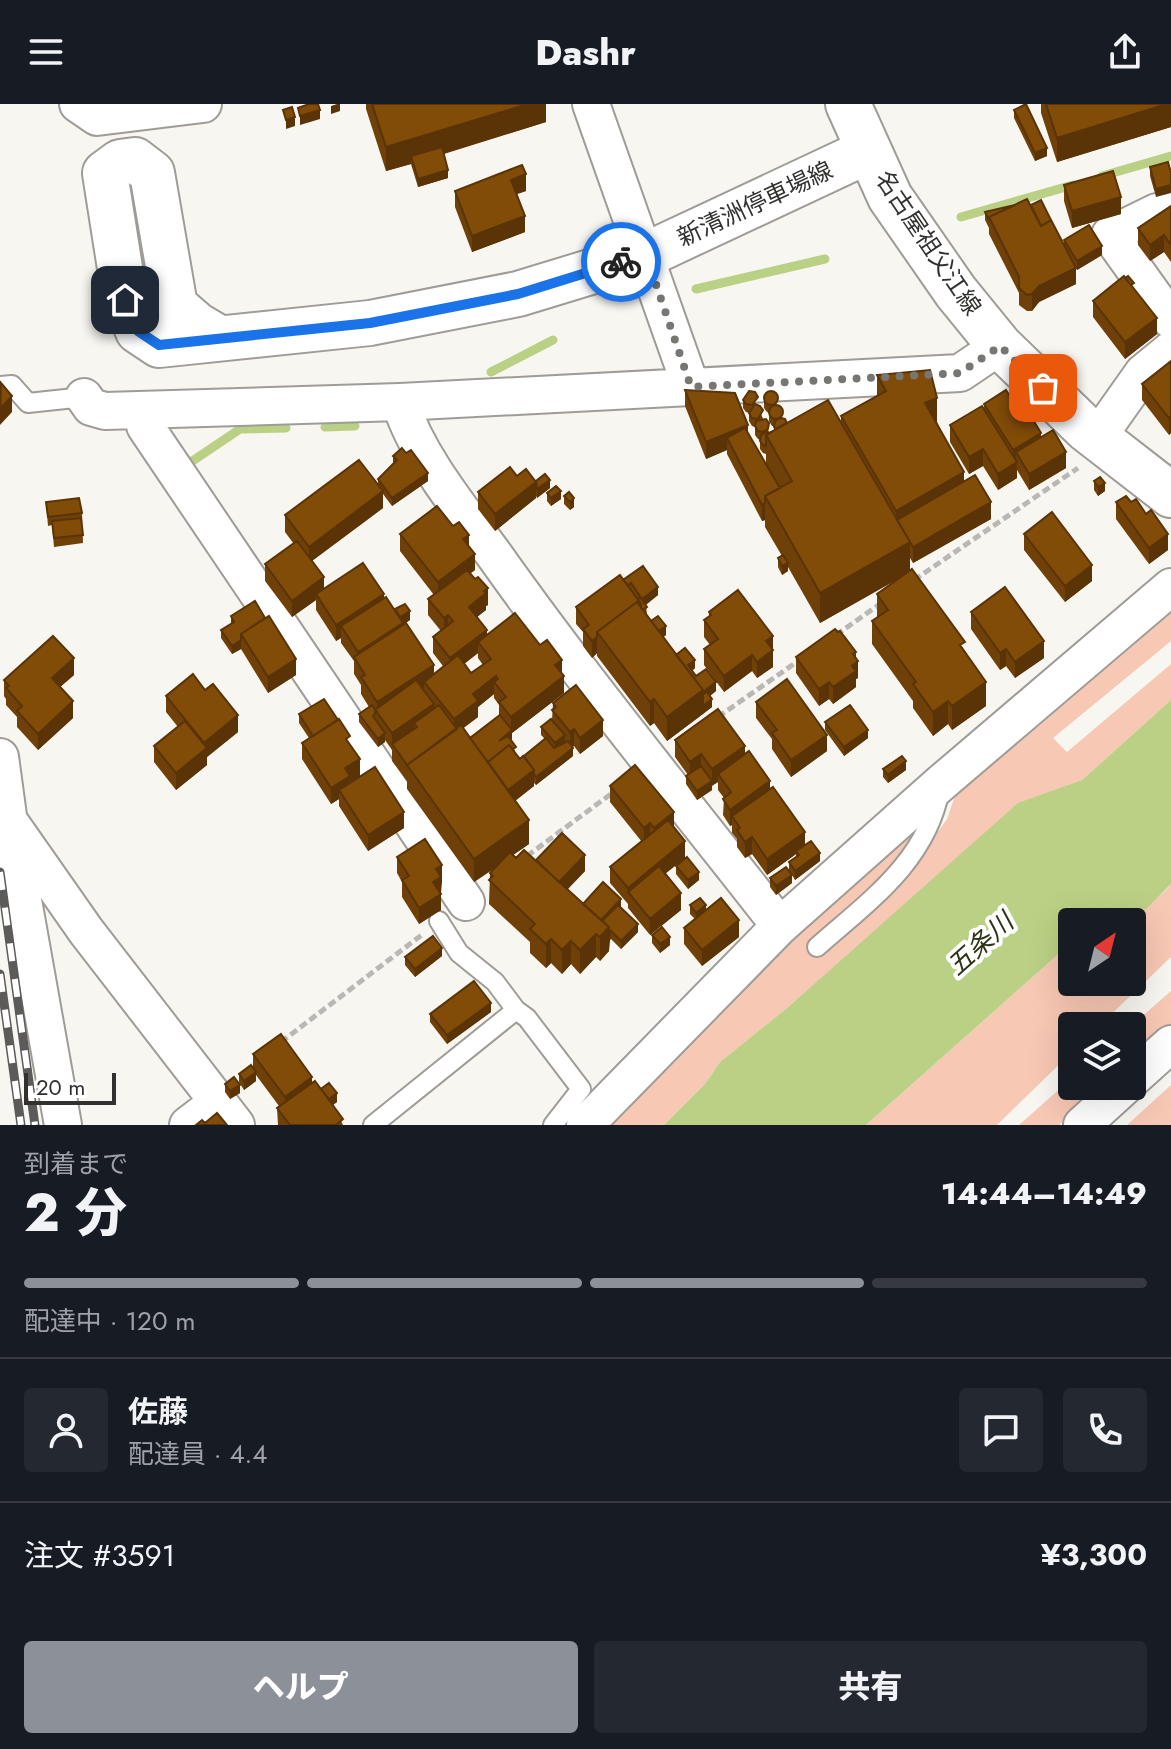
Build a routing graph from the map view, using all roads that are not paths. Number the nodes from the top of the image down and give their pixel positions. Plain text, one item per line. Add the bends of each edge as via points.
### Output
1 (78, 104) edge
2 (203, 104) edge
3 (591, 104) edge
4 (848, 104) edge
5 (868, 151) junction
6 (1171, 210) edge
7 (646, 255) junction
8 (1171, 320) edge
9 (219, 338) dead end
10 (1000, 346) junction
11 (1171, 350) edge
12 (0, 386) edge
13 (691, 387) junction
14 (84, 397) joint
15 (400, 402) junction
16 (144, 410) junction
17 (1103, 443) junction
18 (1171, 495) edge
19 (1171, 587) edge
20 (0, 757) edge
21 (941, 783) junction
22 (9, 821) junction
23 (452, 912) joint
24 (780, 926) junction
25 (817, 947) dead end
26 (516, 1010) junction
27 (1171, 1044) edge
28 (1146, 1066) edge
29 (1110, 1100) edge
30 (227, 1114) edge
31 (63, 1125) edge
32 (188, 1125) edge
33 (373, 1125) edge
34 (553, 1125) edge
35 (585, 1125) edge
36 (1082, 1125) edge

1 - 2 street via 97,117
3 - 7 street
4 - 5 main road, 名古屋祖父江線
5 - 7 main road, 新清洲停車場線
5 - 10 main road, 名古屋祖父江線 via 890,197
6 - 8 street via 1110,235
7 - 9 main road, 新清洲停車場線 via 518,294 385,320
7 - 13 street
10 - 13 street via 960,373
10 - 17 main road, 名古屋祖父江線
11 - 17 street via 1143,373
12 - 14 lane via 12,385 28,403
13 - 15 street
14 - 16 street via 91,407 105,411
15 - 16 street
15 - 24 street via 442,482 557,644
16 - 23 street via 145,426
17 - 18 main road, 名古屋祖父江線
19 - 21 street
20 - 22 street
21 - 24 street
21 - 25 lane via 935,817 896,878
22 - 30 street
22 - 31 street
23 - 26 lane via 459,953 495,982
24 - 35 street
26 - 33 lane
26 - 34 lane via 581,1089
27 - 28 street
29 - 36 street
30 - 32 street

